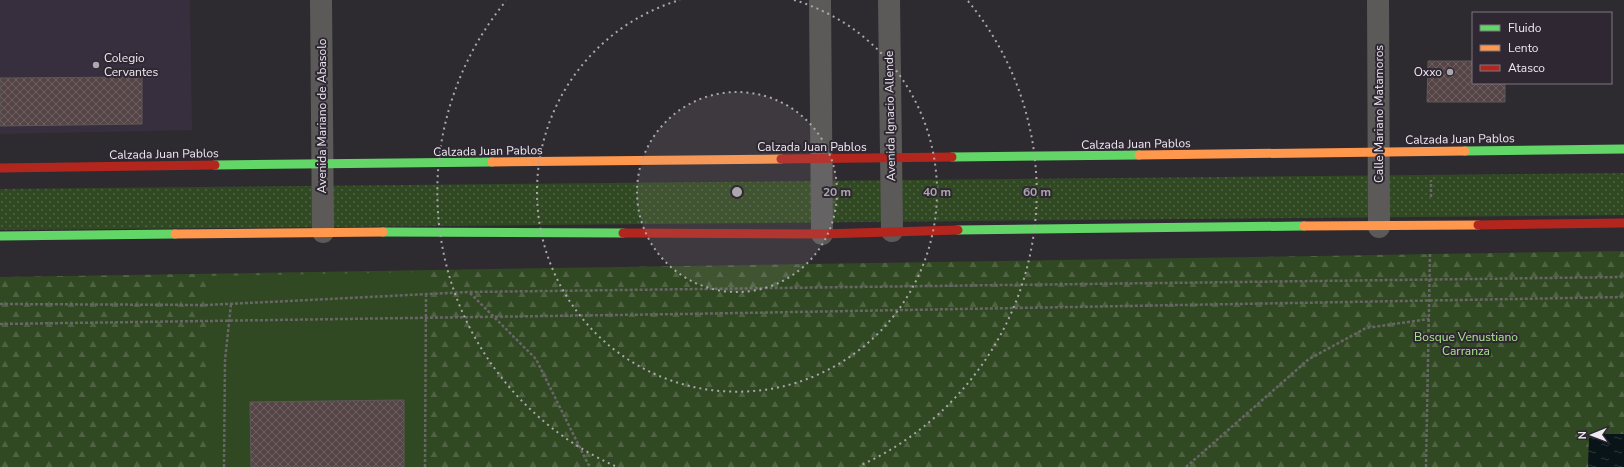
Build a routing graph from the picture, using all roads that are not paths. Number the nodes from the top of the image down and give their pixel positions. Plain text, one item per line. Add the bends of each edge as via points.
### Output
1 (321, 0) edge
2 (820, 0) edge
3 (889, 0) edge
4 (1378, 0) edge
5 (1624, 149) edge
6 (1380, 152) junction
7 (821, 158) junction
8 (891, 159) junction
9 (322, 165) junction
10 (0, 168) edge
11 (1624, 224) edge
12 (1379, 227) junction
13 (892, 231) junction
14 (323, 232) junction
15 (822, 234) junction
16 (0, 236) edge

1 - 9 street, Avenida Mariano de Abasolo
2 - 7 street
3 - 8 street, Avenida Ignacio Allende
4 - 6 street, Calle Mariano Matamoros
5 - 6 street, Calzada Juan Pablos
6 - 8 street, Calzada Juan Pablos
6 - 12 street, Calle Mariano Matamoros
7 - 8 street, Calzada Juan Pablos
7 - 9 street, Calzada Juan Pablos
7 - 15 street
8 - 13 street, Avenida Ignacio Allende
9 - 10 street, Calzada Juan Pablos
9 - 14 street, Avenida Mariano de Abasolo
11 - 12 street
12 - 13 street
13 - 15 street
14 - 15 street
14 - 16 street

